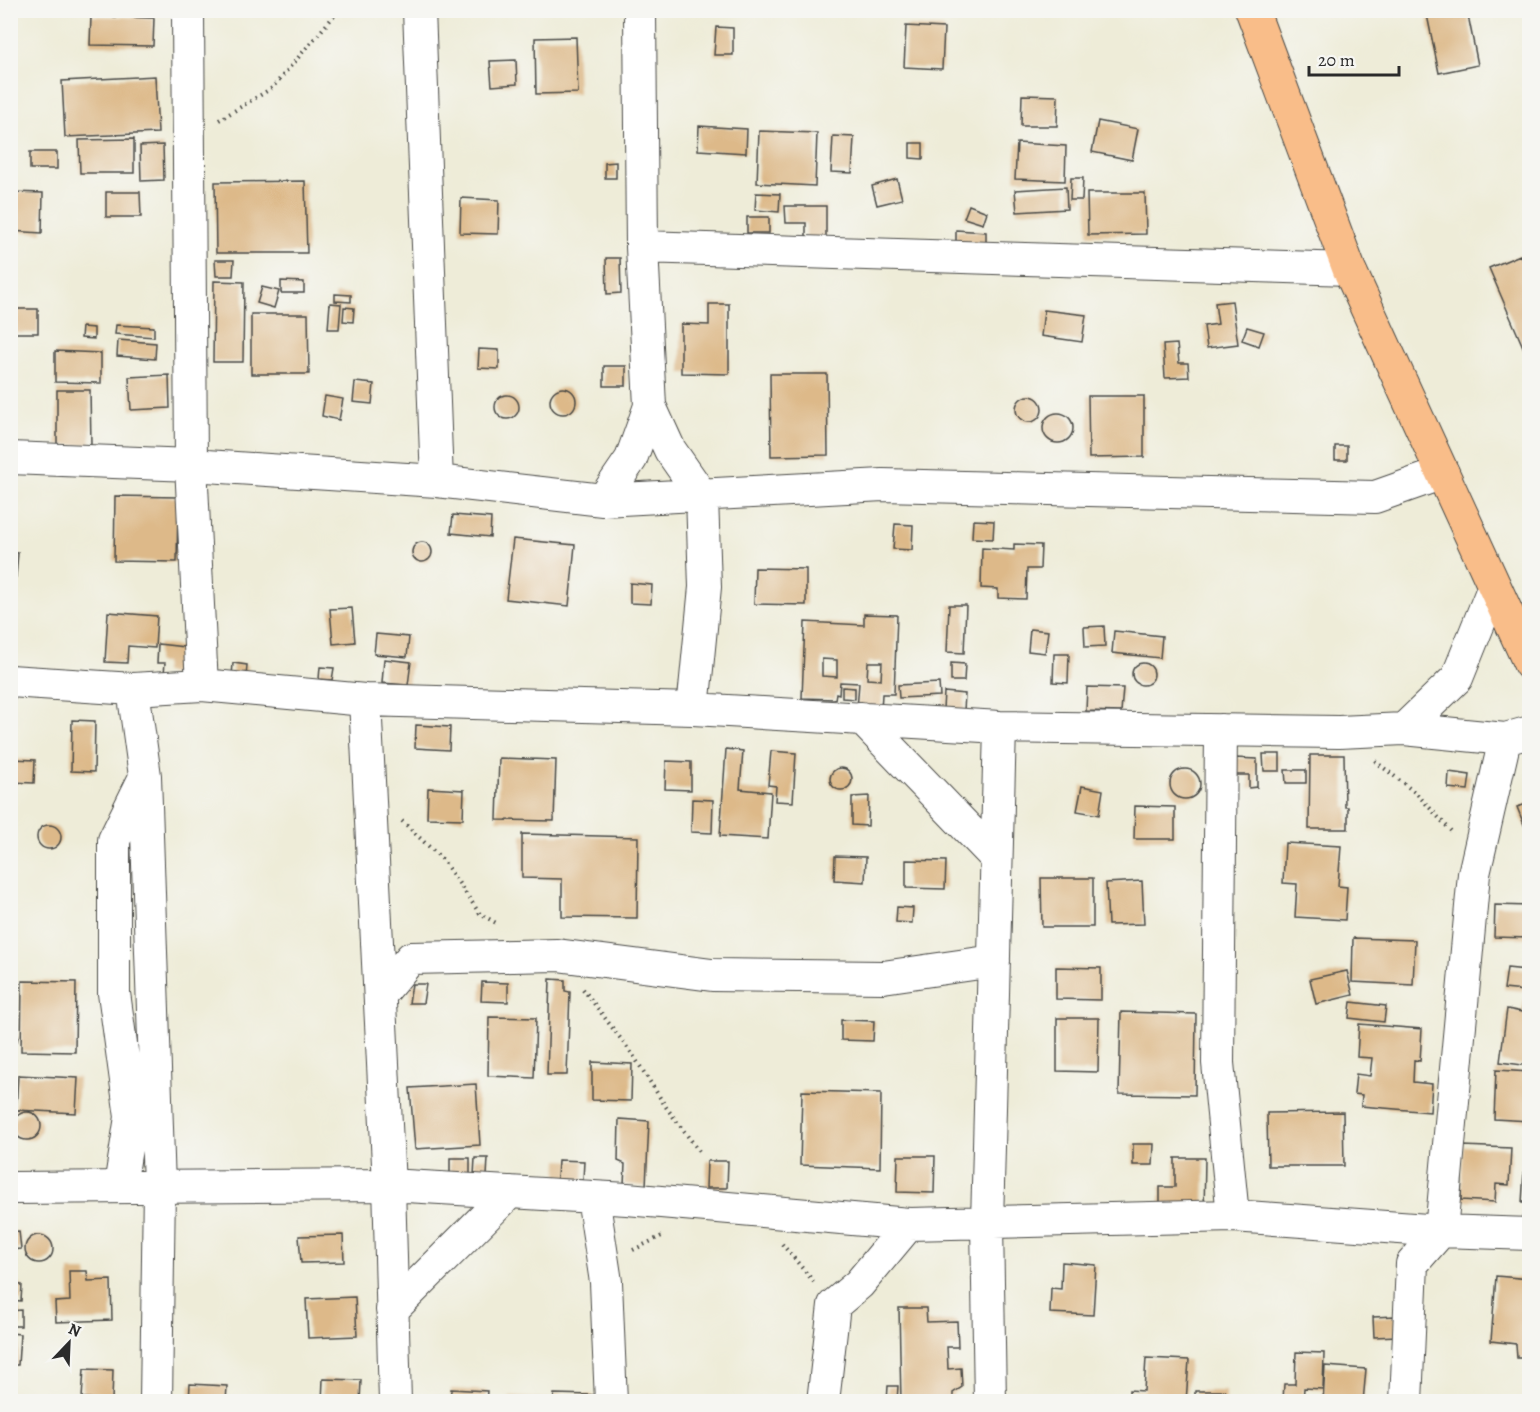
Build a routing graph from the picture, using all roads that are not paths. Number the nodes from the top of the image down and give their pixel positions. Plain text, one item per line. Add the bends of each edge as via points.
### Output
1 (188, 10) edge
2 (419, 10) edge
3 (640, 10) edge
4 (1252, 10) edge
5 (642, 247) junction
6 (1349, 269) junction
7 (650, 406) junction
8 (10, 458) edge
9 (191, 465) junction
10 (1443, 473) junction
11 (437, 480) junction
12 (702, 496) junction
13 (603, 500) junction
14 (1494, 586) junction
15 (1530, 664) edge
16 (10, 681) edge
17 (202, 685) junction
18 (133, 689) junction
19 (365, 700) junction
20 (693, 709) junction
21 (861, 718) junction
22 (1000, 727) junction
23 (1404, 729) junction
24 (1221, 730) junction
25 (1517, 735) edge
26 (145, 776) junction
27 (996, 858) junction
28 (994, 961) junction
29 (380, 995) junction
30 (389, 1185) junction
31 (120, 1186) junction
32 (159, 1186) junction
33 (10, 1188) edge
34 (510, 1192) junction
35 (593, 1197) junction
36 (1233, 1216) junction
37 (987, 1223) junction
38 (909, 1224) junction
39 (1441, 1231) junction
40 (1530, 1234) edge
41 (392, 1310) junction
42 (156, 1401) edge
43 (395, 1401) edge
44 (611, 1401) edge
45 (824, 1401) edge
46 (990, 1401) edge
47 (1406, 1401) edge

1 - 9 street
2 - 11 street
3 - 5 street
4 - 6 highway
5 - 6 street
5 - 7 street
6 - 10 highway
7 - 12 street via 670,450
7 - 13 street via 631,459
8 - 9 street
9 - 11 street
9 - 17 street
10 - 12 street via 1375,497 883,485
10 - 14 highway
11 - 13 street
12 - 13 street
12 - 20 street via 705,586
14 - 15 highway
14 - 23 street via 1457,678
16 - 18 street
17 - 18 street
17 - 19 street
18 - 26 street
19 - 20 street
19 - 29 street
20 - 21 street
21 - 22 street
21 - 27 street
22 - 24 street
22 - 27 street
23 - 24 street
23 - 25 street
24 - 36 street via 1218,1063
25 - 39 street via 1474,874
26 - 31 street via 114,840 114,993 131,1117
26 - 32 street
27 - 28 street
28 - 29 street via 872,977 712,975 557,955 411,958
28 - 37 street
29 - 30 street
30 - 32 street
30 - 34 street
30 - 41 street
31 - 32 street
31 - 33 street
32 - 42 street
34 - 35 street
34 - 41 street
35 - 38 street
35 - 44 street via 606,1282
36 - 37 street
36 - 39 street
37 - 38 street
37 - 46 street
38 - 45 street via 859,1284 834,1305
39 - 40 street
39 - 47 street via 1412,1264
41 - 43 street

